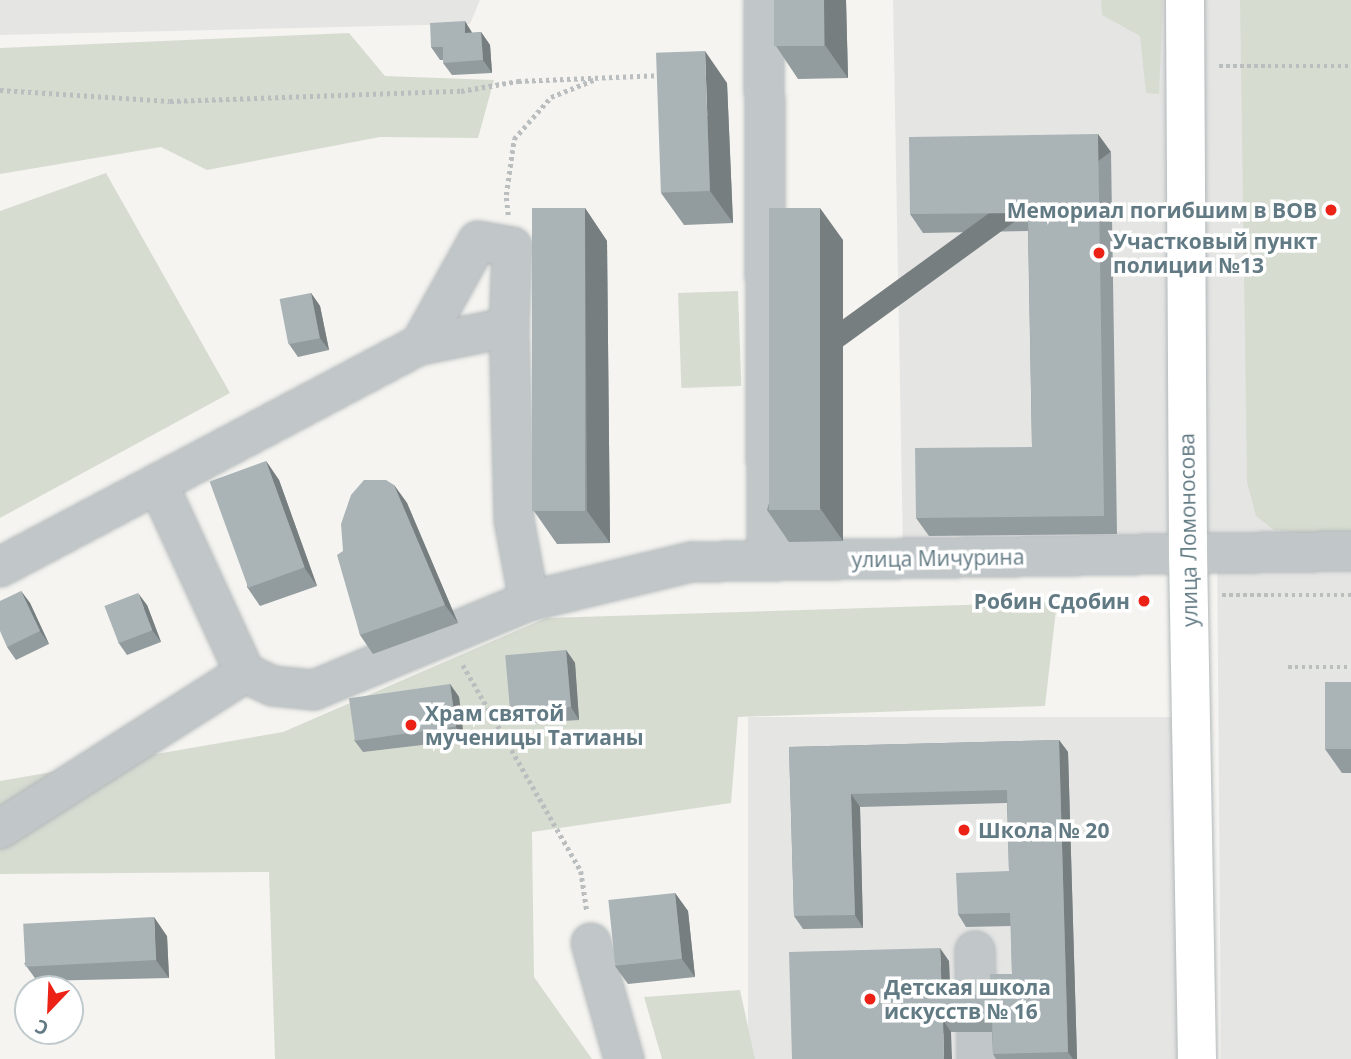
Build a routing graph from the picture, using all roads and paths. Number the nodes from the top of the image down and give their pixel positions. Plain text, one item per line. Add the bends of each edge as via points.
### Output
1 (764, 0) edge
2 (1185, 0) edge
3 (1186, 66) junction
4 (1351, 66) edge
5 (668, 75) edge
6 (600, 78) junction
7 (0, 90) edge
8 (512, 247) junction
9 (509, 327) junction
10 (420, 345) junction
11 (158, 484) junction
12 (1351, 551) edge
13 (1188, 554) junction
14 (767, 561) junction
15 (0, 567) edge
16 (1188, 594) junction
17 (1351, 595) edge
18 (529, 601) junction
19 (446, 638) junction
20 (1288, 667) dead end
21 (1351, 667) edge
22 (245, 673) junction
23 (0, 829) edge
24 (591, 943) joint
25 (975, 951) dead end
26 (977, 1033) edge
27 (624, 1059) edge
28 (1197, 1059) edge

1 - 14 street
2 - 3 main road, улица Ломоносова
3 - 4 path
3 - 13 main road, улица Ломоносова
5 - 6 path
6 - 7 path via 518,81 461,91 170,102
6 - 8 path via 551,97 514,139 506,195
8 - 9 street
8 - 10 street via 478,241
9 - 10 street
9 - 18 street via 514,520
10 - 11 street
11 - 15 street
11 - 22 street
12 - 13 street, улица Мичурина
13 - 14 street, улица Мичурина
13 - 16 main road, улица Ломоносова
14 - 18 street, улица Мичурина via 692,562
16 - 17 path
16 - 28 main road, улица Ломоносова
18 - 19 street, улица Мичурина
19 - 22 street, улица Мичурина via 314,690 272,686
19 - 24 path via 581,871
20 - 21 path
22 - 23 street
24 - 27 street
25 - 26 street

